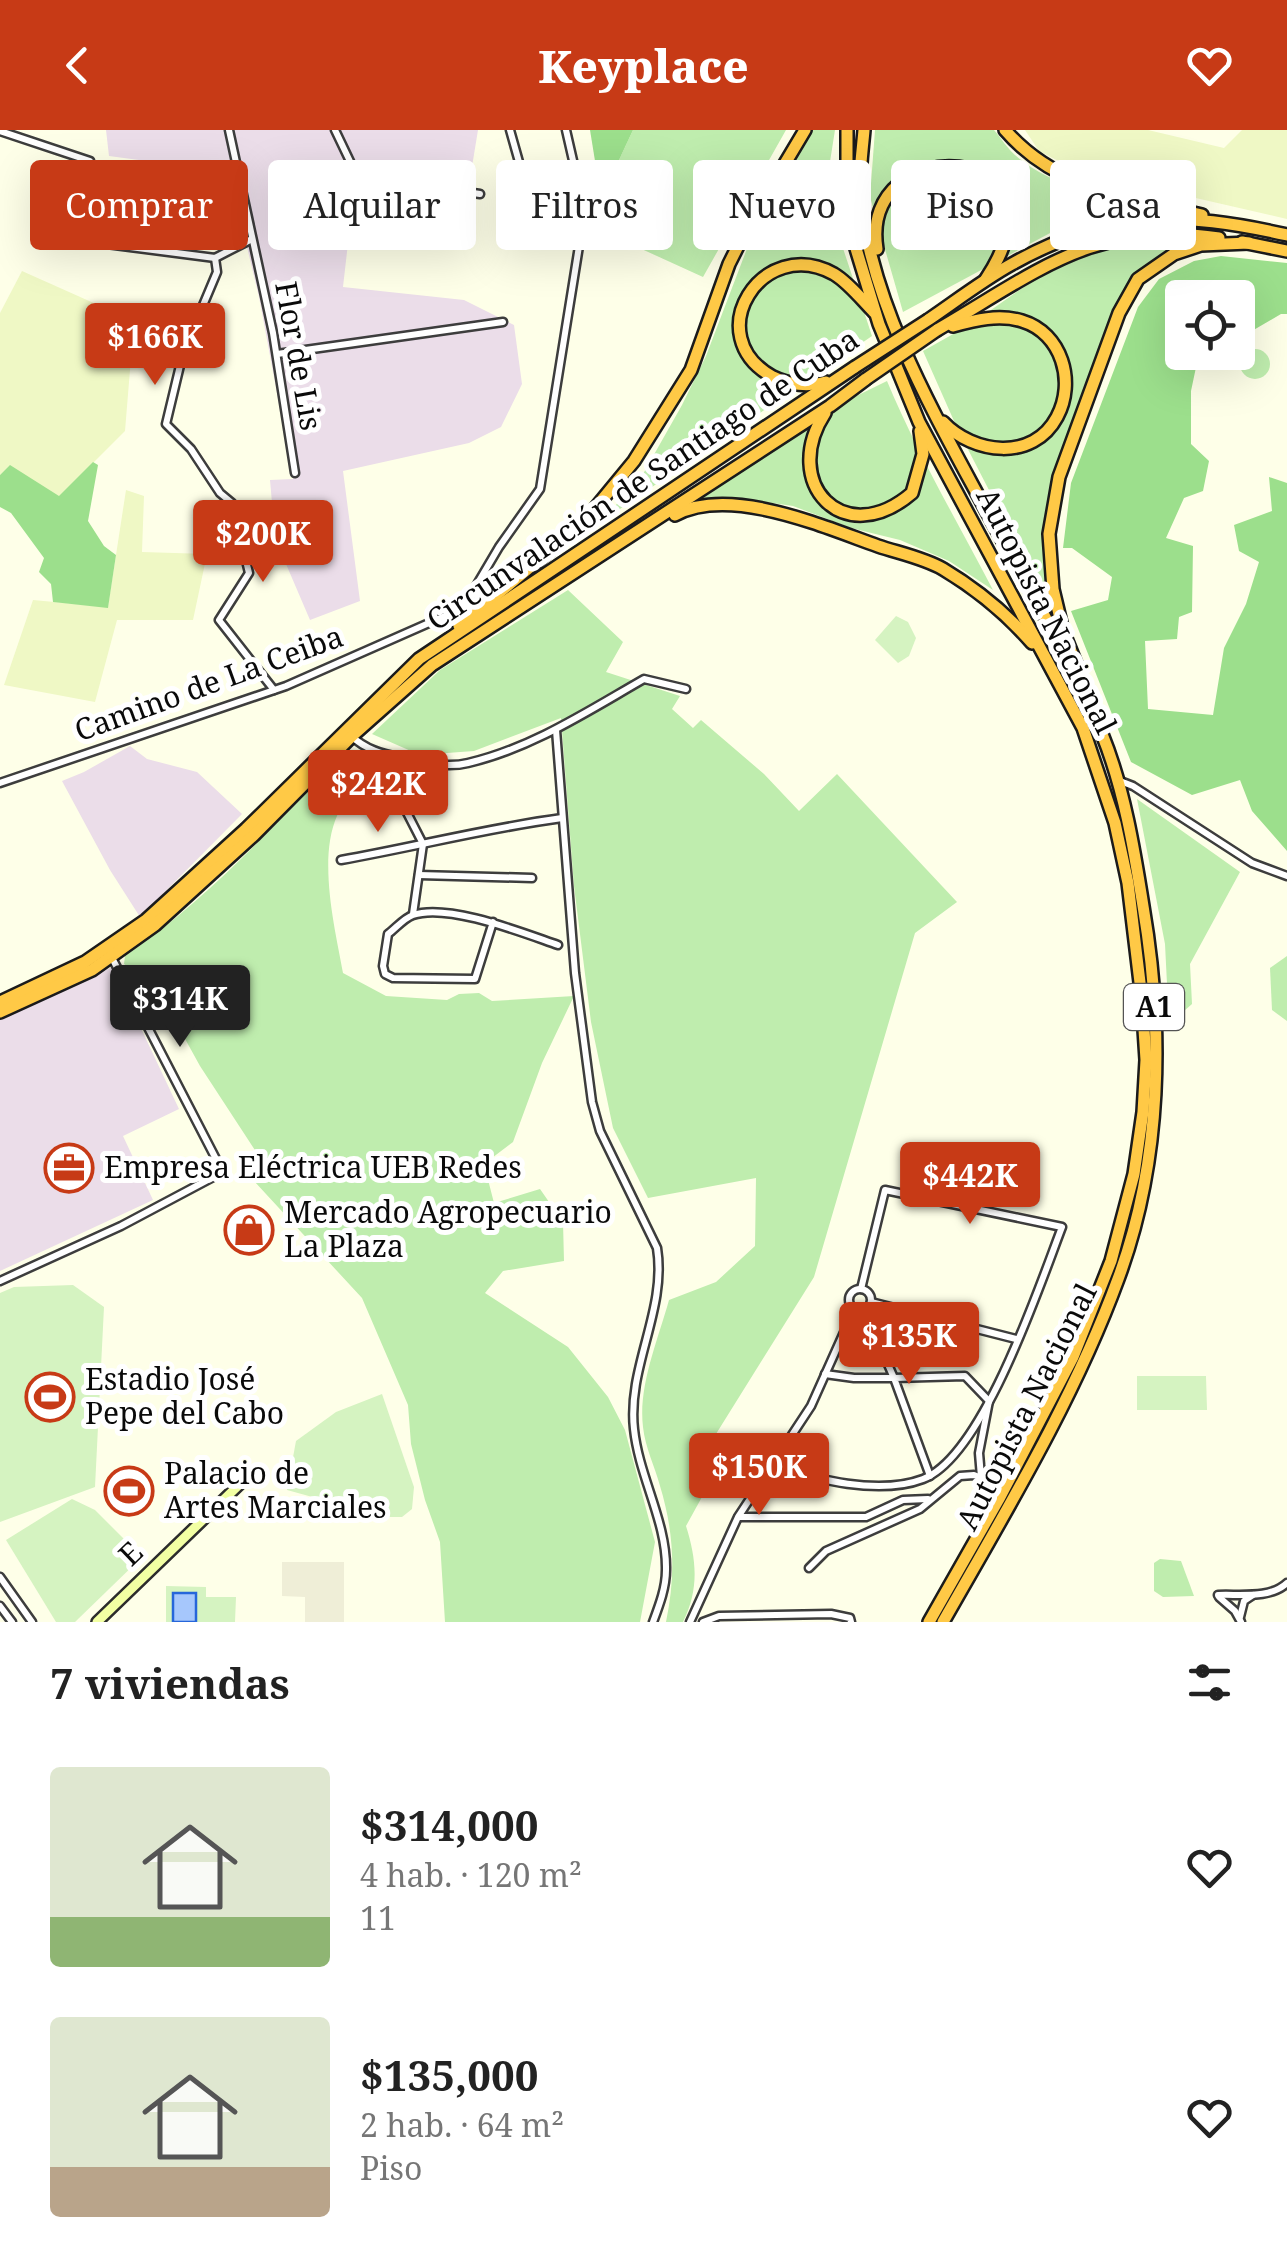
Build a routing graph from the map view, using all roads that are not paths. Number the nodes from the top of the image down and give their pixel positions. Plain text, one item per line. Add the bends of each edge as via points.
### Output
1 (229, 130) edge
2 (335, 130) edge
3 (510, 130) edge
4 (566, 130) edge
5 (805, 130) edge
6 (847, 130) edge
7 (864, 130) edge
8 (1006, 130) edge
9 (0, 131) edge
10 (945, 153) dead end
11 (518, 160) edge
12 (891, 179) edge
13 (480, 194) dead end
14 (1246, 225) junction
15 (1287, 234) edge
16 (252, 239) junction
17 (1248, 243) junction
18 (1287, 251) edge
19 (215, 258) junction
20 (881, 283) junction
21 (982, 284) junction
22 (876, 315) junction
23 (503, 322) dead end
24 (937, 330) junction
25 (277, 354) junction
26 (840, 378) junction
27 (924, 394) junction
28 (830, 406) junction
29 (919, 422) junction
30 (295, 473) dead end
31 (601, 555) junction
32 (474, 594) junction
33 (470, 617) junction
34 (419, 659) junction
35 (1049, 664) junction
36 (686, 689) dead end
37 (274, 690) junction
38 (556, 730) junction
39 (348, 733) junction
40 (1103, 736) junction
41 (376, 753) junction
42 (1116, 780) junction
43 (0, 784) edge
44 (562, 818) junction
45 (423, 844) junction
46 (341, 860) dead end
47 (419, 875) junction
48 (1287, 876) edge
49 (532, 878) dead end
50 (412, 915) junction
51 (493, 922) junction
52 (558, 945) dead end
53 (110, 954) junction
54 (0, 1002) edge
55 (0, 1012) edge
56 (0, 1281) edge
57 (862, 1289) junction
58 (871, 1302) junction
59 (854, 1310) junction
60 (864, 1310) junction
61 (1016, 1338) junction
62 (825, 1374) junction
63 (894, 1378) junction
64 (989, 1401) junction
65 (772, 1466) junction
66 (930, 1476) junction
67 (981, 1477) junction
68 (243, 1482) dead end
69 (1005, 1488) junction
70 (929, 1499) junction
71 (738, 1517) junction
72 (810, 1568) dead end
73 (0, 1578) edge
74 (1287, 1582) edge
75 (1254, 1594) junction
76 (0, 1606) edge
77 (12, 1622) edge
78 (32, 1622) edge
79 (97, 1622) edge
80 (653, 1622) edge
81 (690, 1622) edge
82 (703, 1622) edge
83 (851, 1622) edge
84 (929, 1622) edge
85 (942, 1622) edge

1 - 16 street, Flor de Lis
2 - 13 street via 357,176
3 - 11 street
4 - 32 street, Camino de La Ceiba via 580,191 580,240 543,477
5 - 33 highway via 748,224 691,370 634,462 584,523
6 - 22 highway, Autopista Nacional / A1 via 847,218
7 - 20 highway, Autopista Nacional / A1 via 861,202
8 - 14 highway via 1022,150 1071,182
9 - 19 street via 90,161 91,242
10 - 21 highway via 980,162 1000,180 1009,206 1002,255
12 - 20 highway via 877,208
14 - 15 highway, Circunvalación de Santiago de Cuba
14 - 21 highway, Circunvalación de Santiago de Cuba via 1164,217 1098,226
16 - 19 street
16 - 25 street, Flor de Lis
17 - 18 highway, Circunvalación de Santiago de Cuba
17 - 24 highway, Circunvalación de Santiago de Cuba via 1174,234 1090,245
17 - 40 highway via 1201,245 1138,279 1119,312 1058,477 1049,534 1054,589
19 - 37 street via 217,272 184,353 166,424 232,503 250,569 219,620
20 - 27 highway, Autopista Nacional / A1
21 - 26 highway, Circunvalación de Santiago de Cuba, bridge
22 - 26 highway via 838,276 816,266 766,274 742,302 745,348 764,372 802,384
22 - 29 highway, Autopista Nacional / A1
23 - 25 street
24 - 27 highway via 1002,317 1024,321 1053,343 1063,361 1065,396 1056,418 1034,440 994,450 953,432
24 - 28 highway, Circunvalación de Santiago de Cuba, bridge
25 - 30 street, Flor de Lis
26 - 34 highway, Circunvalación de Santiago de Cuba
27 - 40 highway, Autopista Nacional / A1
28 - 29 highway via 816,428 810,468 822,496 848,514 881,513 912,493 924,454
28 - 31 highway, Circunvalación de Santiago de Cuba
29 - 35 highway, Autopista Nacional / A1
31 - 35 highway via 702,506 746,506 798,518 939,567 995,603
31 - 39 highway, Circunvalación de Santiago de Cuba via 432,665
32 - 33 street
32 - 37 street, Camino de La Ceiba via 464,608
33 - 34 highway
34 - 39 highway, Circunvalación de Santiago de Cuba
35 - 69 highway, Autopista Nacional / A1 via 1083,728 1128,882 1140,968 1144,1112 1134,1174 1095,1305
36 - 38 street via 644,679
37 - 43 street, Camino de La Ceiba
38 - 41 street via 467,764
38 - 44 street
39 - 41 street
39 - 53 highway, Circunvalación de Santiago de Cuba via 186,899
40 - 42 highway, Autopista Nacional / A1
41 - 45 street
42 - 48 street via 1252,863
42 - 85 highway, Autopista Nacional / A1 via 1151,951 1155,1098 1145,1179 1120,1275 1090,1349
44 - 45 street
44 - 80 street via 592,1102 660,1266 635,1387 634,1428 665,1545 666,1574
45 - 46 street
45 - 47 street
47 - 49 street
47 - 50 street
50 - 51 street
50 - 51 street via 388,934 383,966 393,978 475,979
51 - 52 street
53 - 54 highway
53 - 55 highway
53 - 56 street via 216,1159 217,1176
57 - 58 street
57 - 59 street via 849,1296
57 - 61 street via 885,1190 1062,1227
58 - 60 street
58 - 61 street
59 - 60 street
59 - 62 street
60 - 63 street
61 - 64 street
62 - 63 street
62 - 65 street
63 - 64 street via 965,1376
63 - 66 street
64 - 66 street via 952,1460
64 - 67 street
65 - 66 street via 851,1483 899,1486
65 - 71 street
67 - 69 street
67 - 70 street via 960,1476
68 - 79 street, E
69 - 84 highway, Autopista Nacional / A1
70 - 71 street via 903,1500 866,1516
70 - 72 street via 826,1551
71 - 81 street
73 - 78 street
74 - 75 street
75 - 75 street via 1244,1601 1241,1622 1218,1595
76 - 77 street
82 - 83 street via 831,1614

